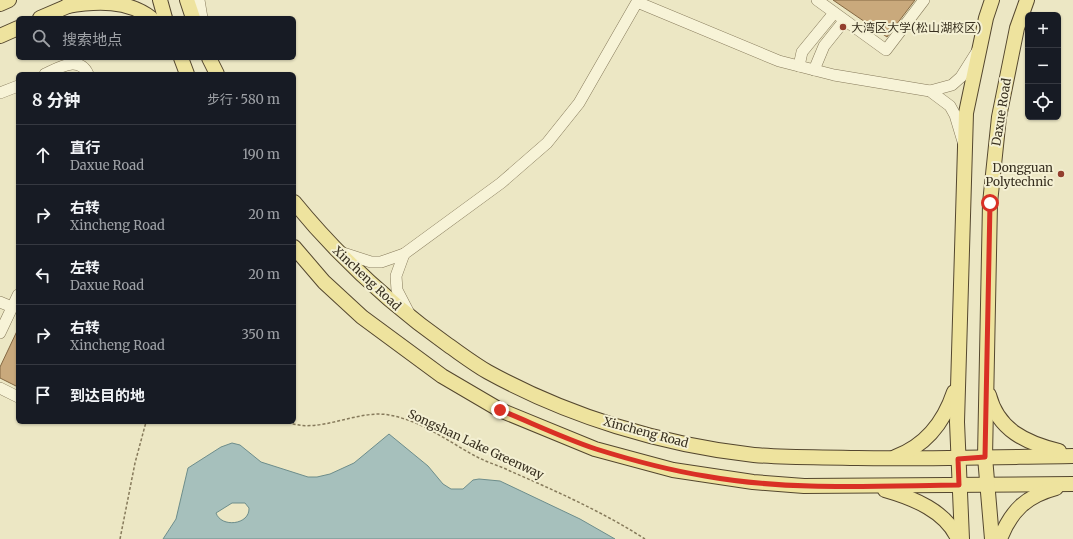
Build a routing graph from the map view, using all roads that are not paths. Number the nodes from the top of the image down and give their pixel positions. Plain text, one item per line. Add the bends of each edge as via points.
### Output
1 (9, 0) edge
2 (81, 0) edge
3 (160, 0) edge
4 (187, 0) edge
5 (200, 0) edge
6 (817, 0) edge
7 (924, 0) edge
8 (992, 0) edge
9 (1027, 0) edge
10 (0, 4) edge
11 (67, 6) junction
12 (834, 13) junction
13 (44, 16) edge
14 (149, 16) edge
15 (164, 16) edge
16 (192, 16) edge
17 (202, 16) edge
18 (844, 21) junction
19 (16, 29) edge
20 (0, 36) edge
21 (980, 46) junction
22 (182, 60) edge
23 (210, 60) edge
24 (799, 66) junction
25 (814, 70) junction
26 (50, 72) edge
27 (86, 72) edge
28 (186, 72) edge
29 (216, 72) edge
30 (16, 87) edge
31 (930, 91) junction
32 (0, 94) edge
33 (965, 147) junction
34 (296, 204) edge
35 (296, 249) edge
36 (337, 251) junction
37 (404, 254) junction
38 (16, 299) edge
39 (0, 302) edge
40 (12, 307) junction
41 (412, 318) junction
42 (0, 334) edge
43 (958, 378) junction
44 (987, 387) junction
45 (0, 388) edge
46 (16, 396) edge
47 (1073, 455) edge
48 (985, 457) junction
49 (890, 458) junction
50 (958, 459) junction
51 (1073, 484) edge
52 (959, 485) junction
53 (987, 485) junction
54 (871, 486) junction
55 (958, 539) edge
56 (962, 539) edge
57 (992, 539) edge
58 (1000, 539) edge

1 - 10 main road
2 - 11 main road
3 - 15 main road
4 - 16 main road
5 - 17 street
6 - 12 street
7 - 18 street via 886,50
8 - 21 main road
9 - 44 main road, Daxue Road via 1017,28 998,117 990,203
11 - 13 main road
11 - 14 main road via 100,1 124,2 136,5
12 - 18 street
12 - 24 street via 802,52
18 - 25 street via 824,46
19 - 20 main road
21 - 31 street via 962,77 952,85
21 - 33 main road via 966,113
22 - 28 main road
23 - 29 main road
24 - 25 street
24 - 37 street via 779,61 637,2 579,103 547,143 501,183
25 - 31 street via 873,83
26 - 27 street via 70,64 82,67
30 - 32 street
31 - 33 street via 950,106
33 - 43 main road
34 - 36 main road, Xincheng Road
35 - 54 main road via 324,282 362,317 400,346 470,394 536,425 595,449 673,470 753,482 804,486
36 - 37 street via 371,262 382,262
36 - 41 main road, Xincheng Road via 393,304
37 - 41 street via 396,276 398,290
38 - 40 street
39 - 40 street
40 - 42 street
41 - 49 main road, Xincheng Road via 486,371 588,416 645,434 754,455
43 - 49 main road via 950,405 933,433 909,451
43 - 50 main road
44 - 47 main road via 995,411 1014,433 1042,447
44 - 48 main road, Daxue Road
45 - 46 street
47 - 48 main road, Xincheng Road
48 - 50 main road, Xincheng Road
48 - 53 main road, Daxue Road
49 - 50 main road, Xincheng Road
50 - 52 main road
51 - 53 main road
51 - 58 main road via 1052,489 1026,501 1010,518
52 - 53 main road
52 - 54 main road
52 - 56 main road
53 - 57 main road, Daxue Road
54 - 55 main road via 898,494 932,510 949,525

